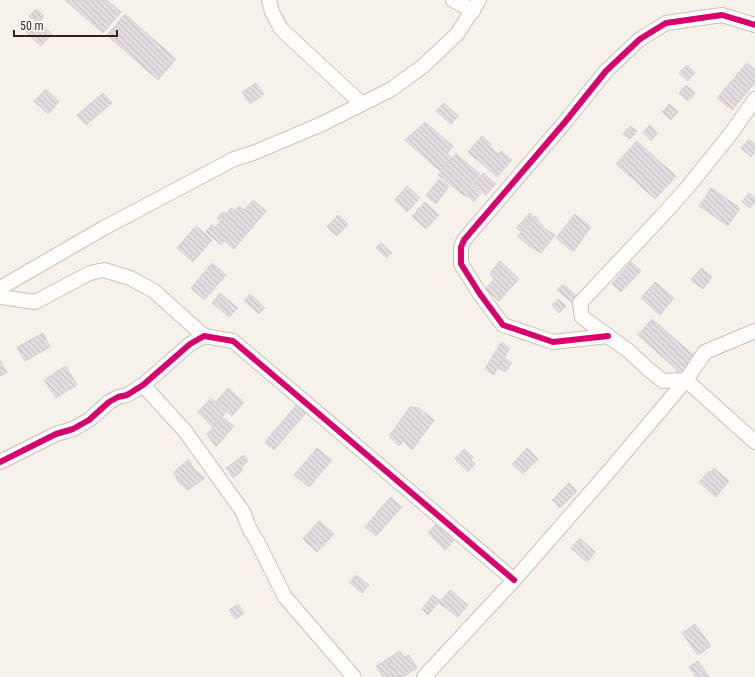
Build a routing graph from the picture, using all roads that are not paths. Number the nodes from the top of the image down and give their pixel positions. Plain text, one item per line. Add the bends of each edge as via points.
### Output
1 (269, 0) edge
2 (453, 0) edge
3 (476, 6) edge
4 (755, 25) edge
5 (755, 99) edge
6 (362, 104) junction
7 (0, 288) edge
8 (0, 297) edge
9 (755, 331) edge
10 (204, 336) junction
11 (608, 336) junction
12 (686, 380) junction
13 (143, 385) junction
14 (755, 442) edge
15 (0, 462) edge
16 (514, 580) junction
17 (354, 677) edge
18 (424, 677) edge

1 - 6 street via 281,29
2 - 3 street
3 - 6 street via 457,34 422,67 390,90
4 - 11 street via 722,15 666,23 640,39 606,71 464,240 461,247 461,264 503,325 553,342
5 - 11 street via 687,188 580,303 582,317
6 - 7 street via 322,124 234,159 102,229
8 - 10 street via 35,302 90,273 104,270 130,278 154,291
9 - 12 street via 705,352
10 - 13 street via 190,344
10 - 16 street via 233,341
11 - 12 street via 663,381
12 - 14 street
12 - 16 street
13 - 15 street via 109,402 90,420
13 - 17 street via 185,431 243,512 285,597
16 - 18 street

